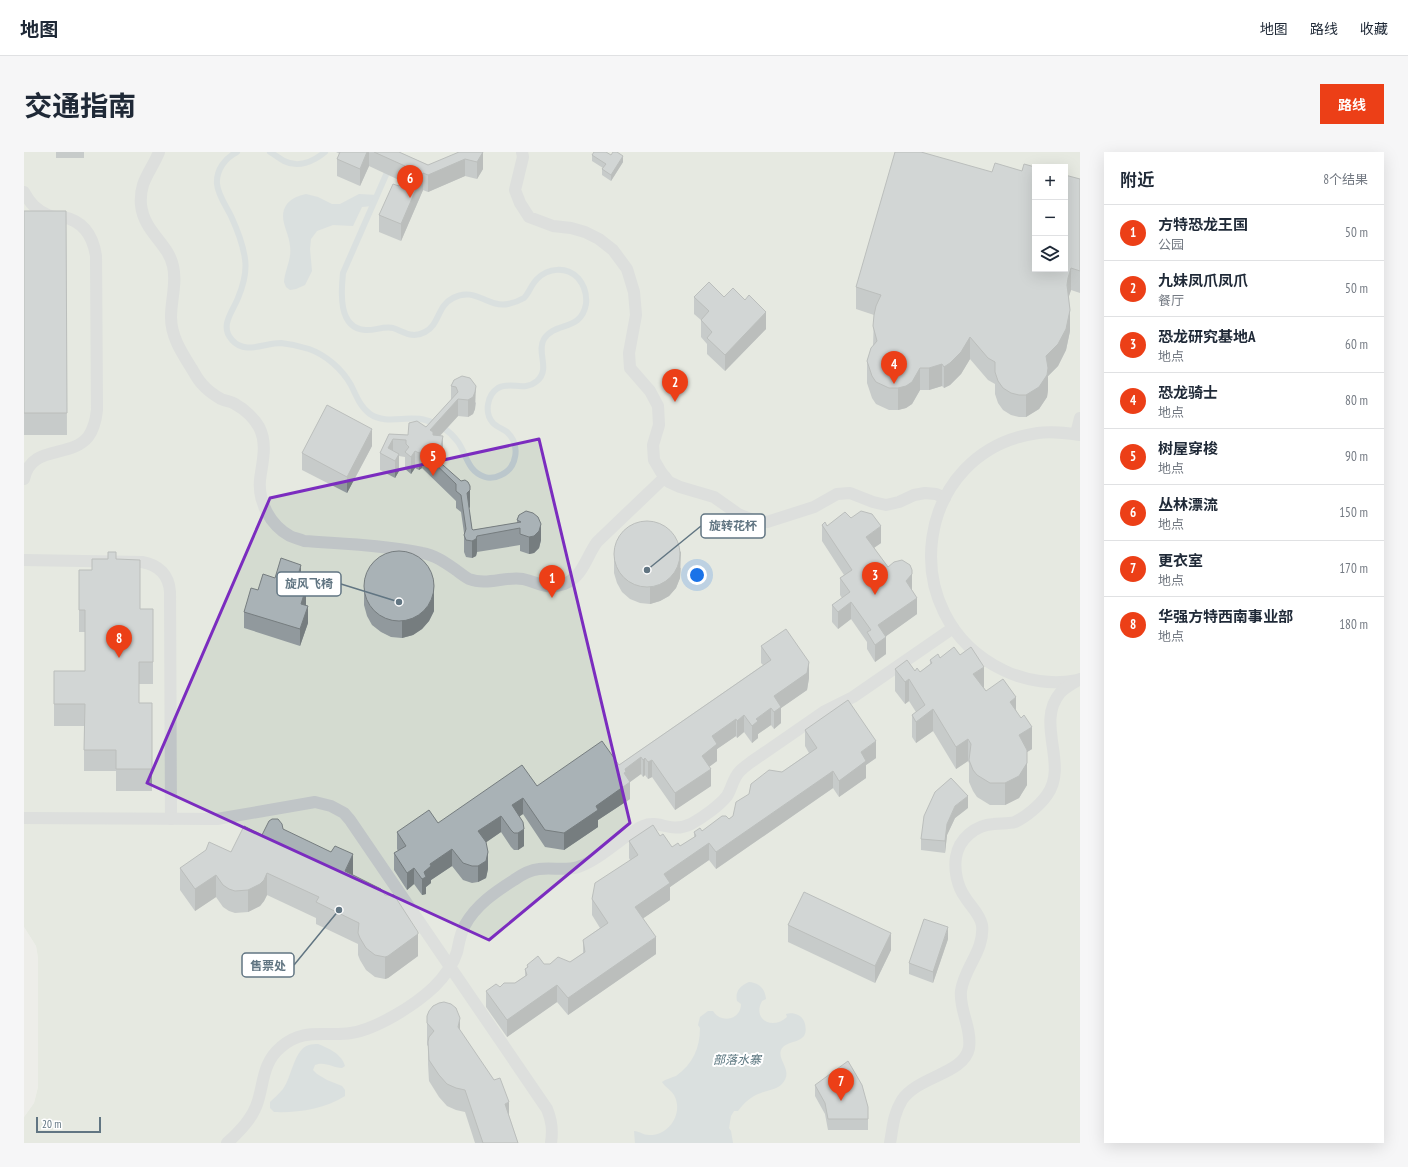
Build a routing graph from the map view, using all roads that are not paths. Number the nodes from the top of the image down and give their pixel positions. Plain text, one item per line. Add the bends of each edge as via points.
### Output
1 (159, 152) edge
2 (522, 152) edge
3 (24, 192) edge
4 (1080, 418) edge
5 (1078, 434) edge
6 (665, 477) junction
7 (24, 479) edge
8 (945, 498) junction
9 (24, 560) edge
10 (953, 628) junction
11 (1080, 679) edge
12 (24, 818) edge
13 (171, 819) junction
14 (227, 1143) edge
15 (551, 1143) edge
16 (890, 1143) edge

1 - 6 lane via 142,187 141,205 145,222 173,265 173,333 179,349 209,392 249,414 259,427 264,455 260,495 270,518 290,536 304,540 424,553 441,559 468,579 483,582 523,579 552,587 565,584 577,576 596,542
2 - 6 lane via 515,190 528,217 553,226 571,228 599,239 613,250 627,269 634,292 636,316 629,354 630,368 650,391 658,406 659,425 653,446 654,460
3 - 7 lane via 29,202 39,211 49,216 74,220 90,235 95,245 97,410 95,424 89,436 80,445 38,458
4 - 5 lane
5 - 8 lane via 1038,433 1018,437 999,445 966,469
6 - 8 lane via 680,487 714,497 738,514 767,522 814,507 837,494 850,492 886,505 925,492
8 - 10 lane via 935,522 931,542 931,563 939,603
9 - 13 lane via 142,562 158,567 166,576 170,584
10 - 11 lane via 975,653 1010,674 1050,682
10 - 14 lane via 854,697 825,711 751,762 739,772 728,795 692,824 680,828 654,823 643,826 587,864 563,870 538,869 525,873 482,902 466,924 456,953 444,976 426,995 388,1020 368,1028 353,1033 308,1034 292,1039 280,1047 270,1059 258,1102 248,1122
11 - 16 lane via 1060,693 1051,714 1055,770 1048,794 1024,817 1014,822 982,826 972,832 958,847 955,871 959,885 978,914 982,925 978,951 964,978 961,992 969,1028 969,1049 957,1066 912,1089 903,1099 895,1113
12 - 13 lane
13 - 15 lane via 217,819 315,802 344,813 547,1109 553,1131

